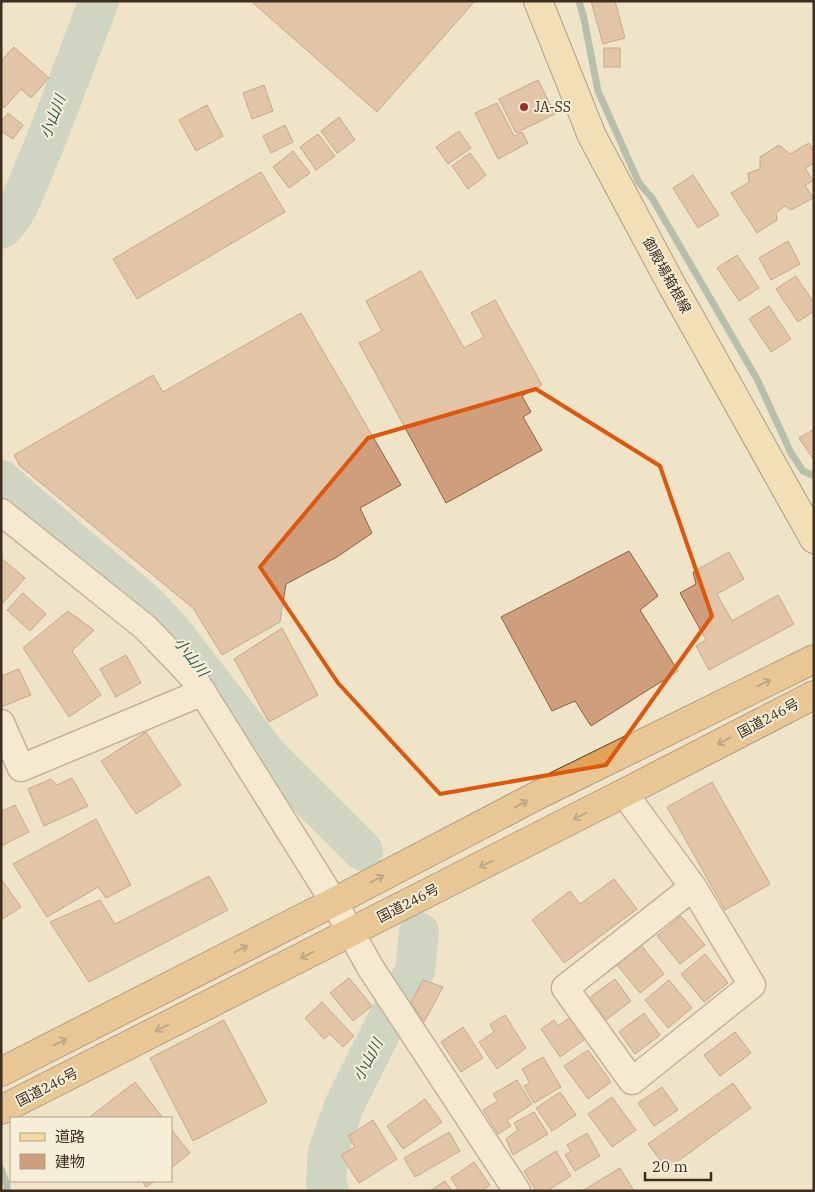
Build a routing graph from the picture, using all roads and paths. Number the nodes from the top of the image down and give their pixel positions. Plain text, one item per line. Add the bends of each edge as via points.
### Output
1 (538, 1) edge
2 (1, 512) edge
3 (814, 539) edge
4 (814, 659) edge
5 (203, 692) junction
6 (814, 695) edge
7 (1, 723) edge
8 (624, 793) junction
9 (693, 887) junction
10 (334, 902) junction
11 (350, 933) junction
12 (8, 1066) edge
13 (41, 1090) junction
14 (1, 1110) edge
15 (11, 1117) edge
16 (517, 1191) edge

1 - 3 main road, 御殿場箱根線 via 592,136
2 - 5 street via 146,628 193,677
10 -> 4 highway via 538,795
5 - 7 street via 21,768
5 - 10 street
6 -> 8 highway, 国道246号
8 - 9 street
8 -> 11 highway, 国道246号
9 - 9 street via 752,985 632,1081 565,988
10 - 11 street
12 -> 10 highway
11 -> 13 highway, 国道246号
11 - 16 street
13 - 14 highway, 国道246号
13 - 15 highway via 23,1110

